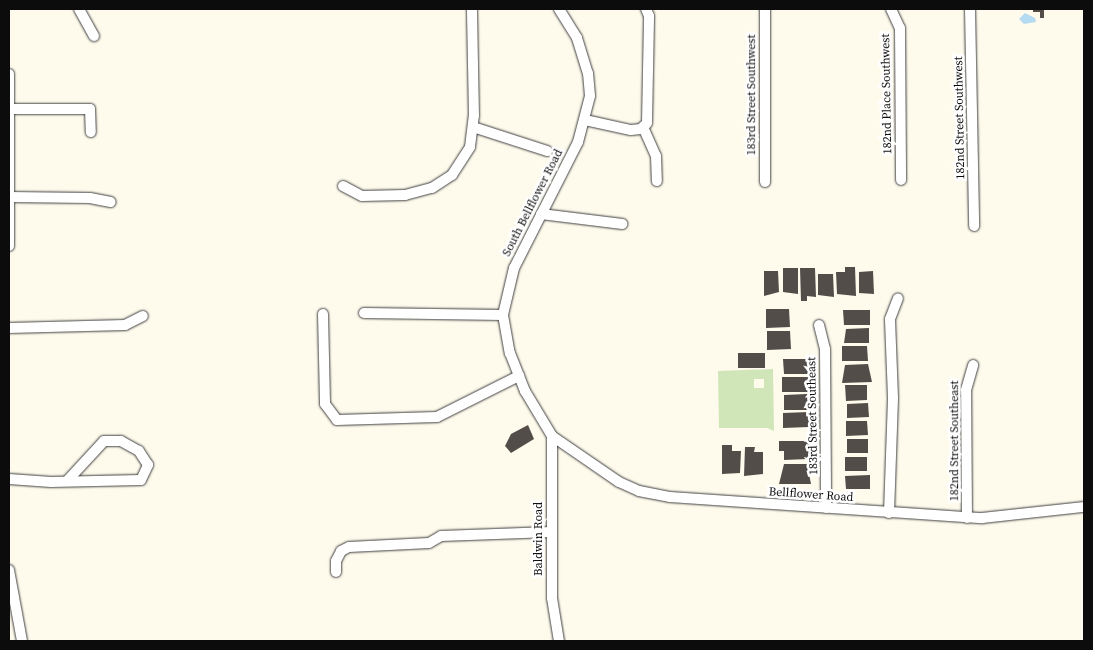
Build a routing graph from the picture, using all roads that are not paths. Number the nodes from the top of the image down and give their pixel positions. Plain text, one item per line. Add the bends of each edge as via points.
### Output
1 (79, 9) edge
2 (472, 9) edge
3 (559, 9) edge
4 (646, 9) edge
5 (765, 9) edge
6 (891, 9) edge
7 (970, 9) edge
8 (94, 36) dead end
9 (9, 74) edge
10 (9, 109) edge
11 (585, 120) junction
12 (473, 127) junction
13 (643, 127) junction
14 (91, 132) dead end
15 (546, 151) dead end
16 (901, 180) dead end
17 (657, 181) dead end
18 (765, 182) dead end
19 (343, 186) dead end
20 (9, 197) edge
21 (111, 202) dead end
22 (541, 214) junction
23 (622, 224) dead end
24 (974, 226) dead end
25 (9, 246) edge
26 (898, 298) dead end
27 (364, 313) dead end
28 (323, 314) dead end
29 (504, 315) junction
30 (144, 316) dead end
31 (819, 325) dead end
32 (9, 328) edge
33 (974, 365) dead end
34 (519, 376) junction
35 (552, 436) junction
36 (9, 480) edge
37 (68, 480) junction
38 (1084, 507) edge
39 (826, 508) junction
40 (889, 513) junction
41 (967, 518) junction
42 (551, 532) junction
43 (9, 570) edge
44 (336, 572) dead end
45 (22, 641) edge
46 (559, 641) edge

1 - 8 street
2 - 12 street
3 - 11 street, South Bellflower Road via 577,38 588,73 590,96
4 - 13 street via 649,16 650,115
5 - 18 street, 183rd Street Southwest
6 - 16 street, 182nd Place Southwest via 900,28
7 - 24 street, 182nd Street Southwest
9 - 10 street
10 - 14 street via 90,109
10 - 20 street
11 - 13 street via 631,130
11 - 22 street, South Bellflower Road via 578,142
12 - 15 street
12 - 19 street via 470,148 452,175 432,188 405,195 362,196
13 - 17 street via 656,156
20 - 21 street via 90,198
20 - 25 street
22 - 23 street
22 - 29 street, South Bellflower Road via 514,268
26 - 40 street via 890,319 893,398
27 - 29 street
28 - 34 street via 325,404 337,420 437,417
29 - 34 street, South Bellflower Road via 510,353
30 - 32 street via 125,325
31 - 39 street, 183rd Street Southeast via 825,349
33 - 41 street, 182nd Street Southeast via 966,390
34 - 35 street, South Bellflower Road via 540,420
35 - 39 street, Bellflower Road via 594,467 639,491 678,498
35 - 42 street, Baldwin Road
36 - 37 street
37 - 37 street via 104,441 121,441 139,451 148,465 141,480
38 - 41 street, Bellflower Road
39 - 40 street, Bellflower Road
40 - 41 street, Bellflower Road
42 - 44 street via 441,536 430,543 350,547 341,551 336,560
42 - 46 street, Baldwin Road via 552,598
43 - 45 street

